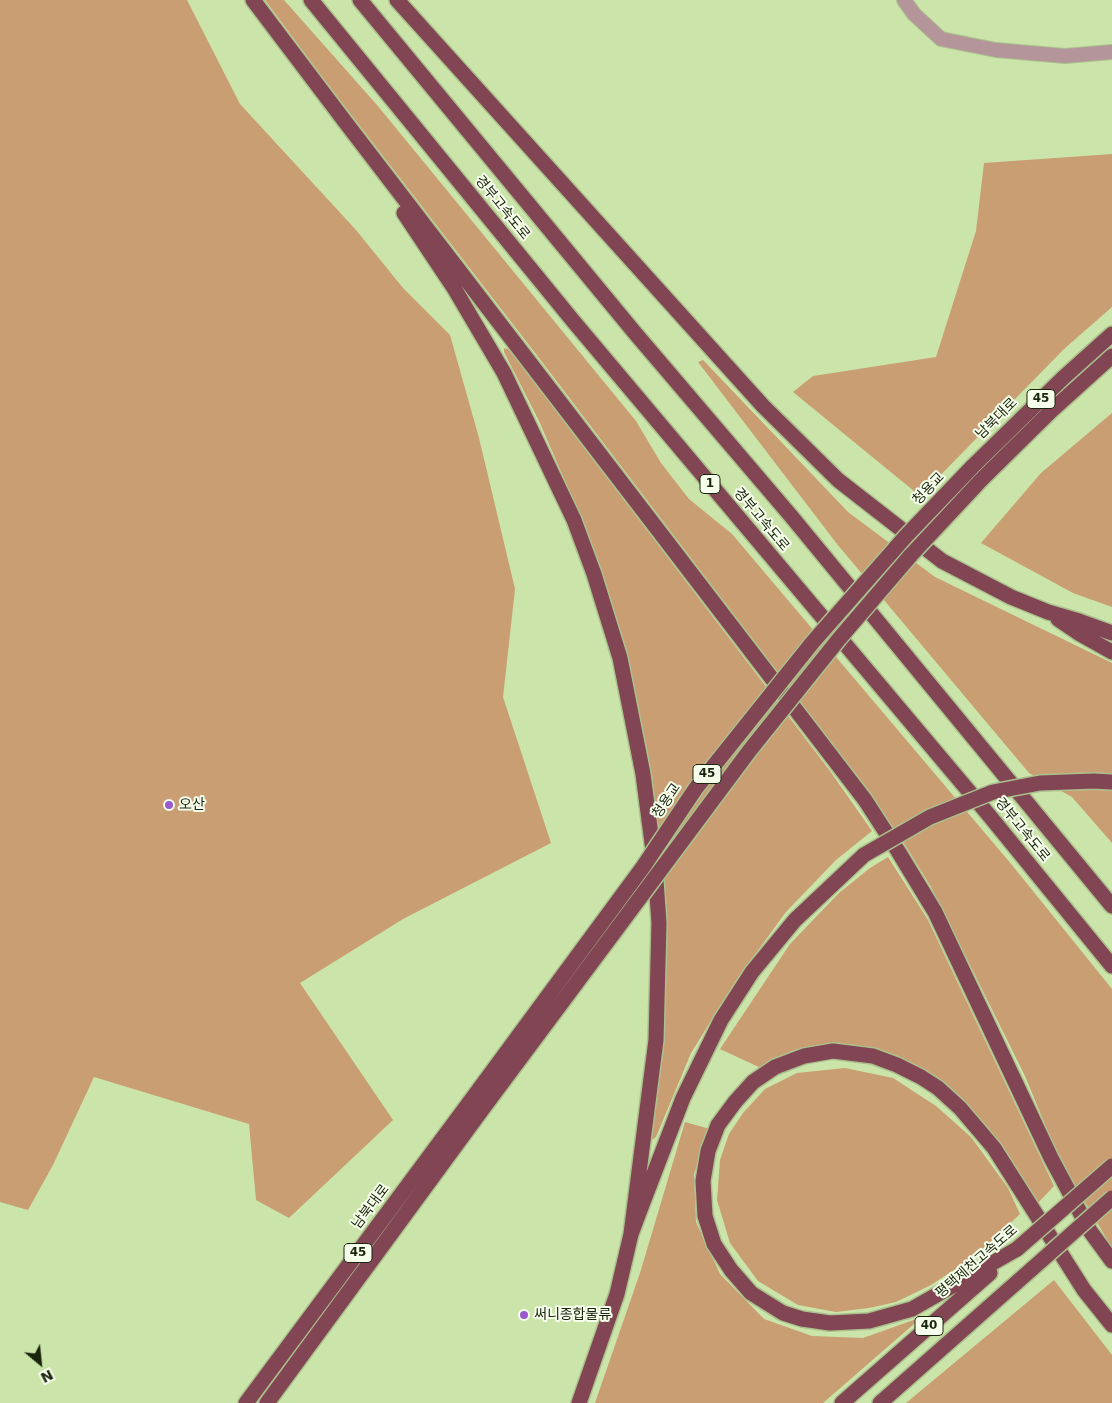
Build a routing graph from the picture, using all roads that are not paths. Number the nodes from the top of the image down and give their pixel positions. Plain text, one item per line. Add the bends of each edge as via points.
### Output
1 (254, 0) edge
2 (311, 0) edge
3 (360, 0) edge
4 (397, 0) edge
5 (904, 0) edge
6 (1112, 52) edge
7 (343, 120) junction
8 (1112, 334) edge
9 (1112, 356) edge
10 (977, 473) junction
11 (1048, 612) junction
12 (1112, 633) edge
13 (1112, 652) edge
14 (1112, 782) edge
15 (1112, 906) edge
16 (1112, 966) edge
17 (475, 1107) junction
18 (1112, 1166) edge
19 (1112, 1198) edge
20 (632, 1234) junction
21 (1017, 1249) junction
22 (1112, 1261) edge
23 (1112, 1325) edge
24 (246, 1403) edge
25 (267, 1403) edge
26 (579, 1403) edge
27 (842, 1403) edge
28 (880, 1403) edge

1 - 7 highway
2 - 16 highway, 경부고속도로 / 1 via 574,322
3 - 15 highway, 경부고속도로
4 - 11 highway via 763,406 838,480 942,561 1011,597
5 - 6 street via 941,39 996,50 1057,55
7 - 20 highway via 454,288 504,373 574,520 620,658 643,774 659,923 656,1040
7 - 22 highway via 870,808 936,912 1051,1158 1090,1231
8 - 10 highway, 남북대로 / 45 via 1063,378
9 - 10 highway, 45
10 - 17 highway, 45, bridge via 750,750
10 - 17 highway, 청용교 / 45, bridge via 906,536 812,643 696,788
11 - 12 highway
11 - 13 highway
14 - 20 highway, bridge via 1040,783 993,792 930,817 864,854 795,920 752,972 721,1020 683,1098
17 - 24 highway, 남북대로 / 45
17 - 25 highway, 45
18 - 21 highway, 평택제천고속도로 / 40, bridge
19 - 28 highway, 40, bridge
20 - 26 highway via 617,1294
21 - 23 highway via 920,1305 895,1314 869,1321 830,1323 783,1313 751,1293 730,1270 714,1244 705,1216 703,1181 708,1151 718,1125 735,1102 753,1082 775,1067 804,1056 833,1051 873,1056 897,1065 938,1088 994,1148 1084,1290
21 - 27 highway, 평택제천고속도로 / 40

